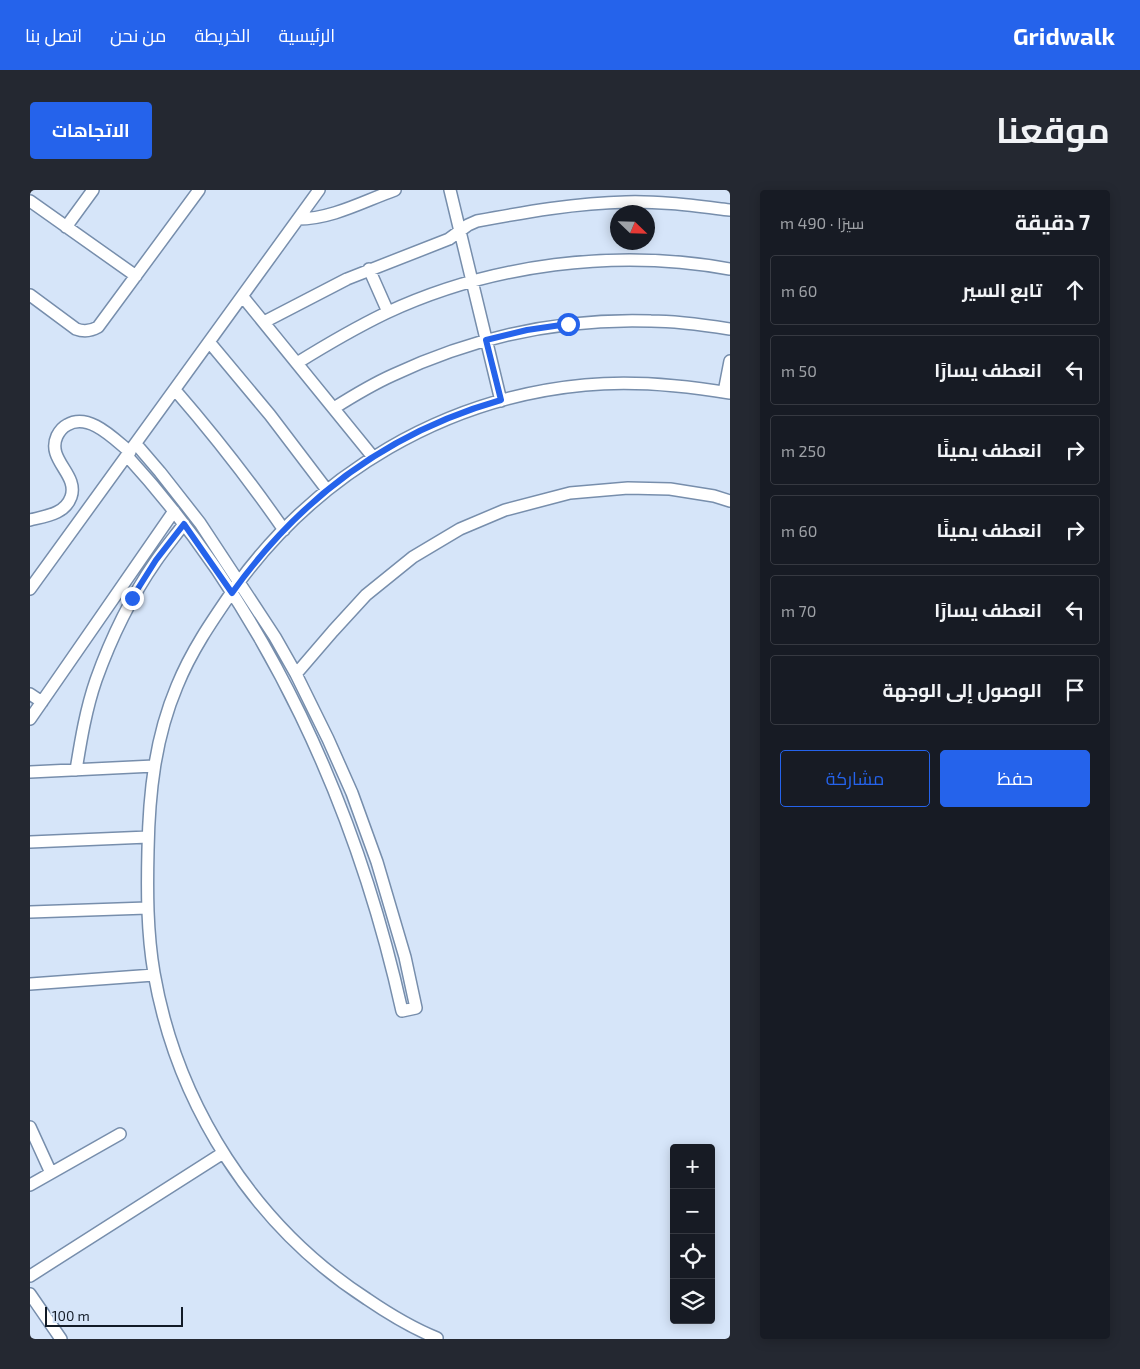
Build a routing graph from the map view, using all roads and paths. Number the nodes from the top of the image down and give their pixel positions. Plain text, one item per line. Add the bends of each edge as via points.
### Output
1 (93, 190) edge
2 (199, 190) edge
3 (319, 190) edge
4 (396, 190) edge
5 (450, 190) edge
6 (30, 201) edge
7 (730, 210) edge
8 (298, 219) junction
9 (66, 226) junction
10 (459, 232) junction
11 (370, 269) junction
12 (730, 269) edge
13 (136, 276) junction
14 (472, 282) junction
15 (30, 297) edge
16 (243, 297) junction
17 (388, 312) junction
18 (264, 322) junction
19 (730, 329) edge
20 (486, 340) junction
21 (210, 343) junction
22 (730, 361) edge
23 (297, 364) junction
24 (175, 390) junction
25 (727, 392) edge
26 (501, 400) junction
27 (334, 408) junction
28 (131, 450) junction
29 (373, 457) junction
30 (327, 490) junction
31 (730, 500) edge
32 (174, 511) junction
33 (30, 520) edge
34 (184, 524) junction
35 (284, 530) junction
36 (240, 582) junction
37 (30, 589) edge
38 (232, 593) junction
39 (296, 674) junction
40 (30, 694) edge
41 (42, 702) junction
42 (30, 719) edge
43 (154, 766) junction
44 (76, 770) junction
45 (30, 772) edge
46 (148, 837) junction
47 (30, 842) edge
48 (147, 908) junction
49 (30, 912) edge
50 (154, 974) junction
51 (30, 984) edge
52 (30, 1127) edge
53 (120, 1134) dead end
54 (223, 1153) junction
55 (51, 1173) junction
56 (30, 1185) edge
57 (30, 1276) edge
58 (30, 1294) edge
59 (437, 1338) dead end
60 (61, 1339) edge

1 - 9 street
2 - 13 street
3 - 8 street
4 - 8 street via 326,216
5 - 10 street
6 - 9 street
7 - 10 street via 669,203 586,204 477,221
8 - 16 street
9 - 13 street
10 - 11 street via 449,239
10 - 14 street
11 - 17 street
11 - 18 street
12 - 14 street via 663,261 596,261 537,268
13 - 15 street via 101,324 90,331 76,329
14 - 17 street
14 - 20 street
16 - 18 street
16 - 21 street
17 - 23 street
18 - 23 street
19 - 20 street via 669,322 610,321 568,324
20 - 26 street
20 - 27 street via 392,375
21 - 24 street
21 - 30 street
22 - 25 street
23 - 27 street
24 - 28 street
24 - 35 street via 226,451
25 - 26 street via 660,384 611,383 561,388
26 - 29 street via 441,421
27 - 29 street
28 - 32 street
28 - 33 street via 92,424 80,421 67,425 59,432 54,446 71,482 71,498 59,512
28 - 36 street via 160,472
28 - 37 street
29 - 30 street
30 - 35 street
31 - 39 street via 670,489 628,488 570,493 505,510 460,529 413,557 366,595
32 - 34 street
32 - 41 street
34 - 38 street
34 - 44 street via 132,598 112,639 91,699
35 - 36 street
36 - 38 street
36 - 39 street
38 - 39 street via 288,692 343,811 373,899 402,1011 416,1008 378,862 352,793
38 - 43 street via 201,637 177,685 160,735
40 - 41 street
41 - 42 street
43 - 44 street
43 - 46 street
44 - 45 street
46 - 47 street
46 - 48 street
48 - 49 street
48 - 50 street
50 - 51 street
50 - 54 street via 180,1067 199,1111
52 - 55 street
53 - 55 street
54 - 57 street
54 - 59 street via 262,1206 317,1262 386,1312
55 - 56 street
58 - 60 street

